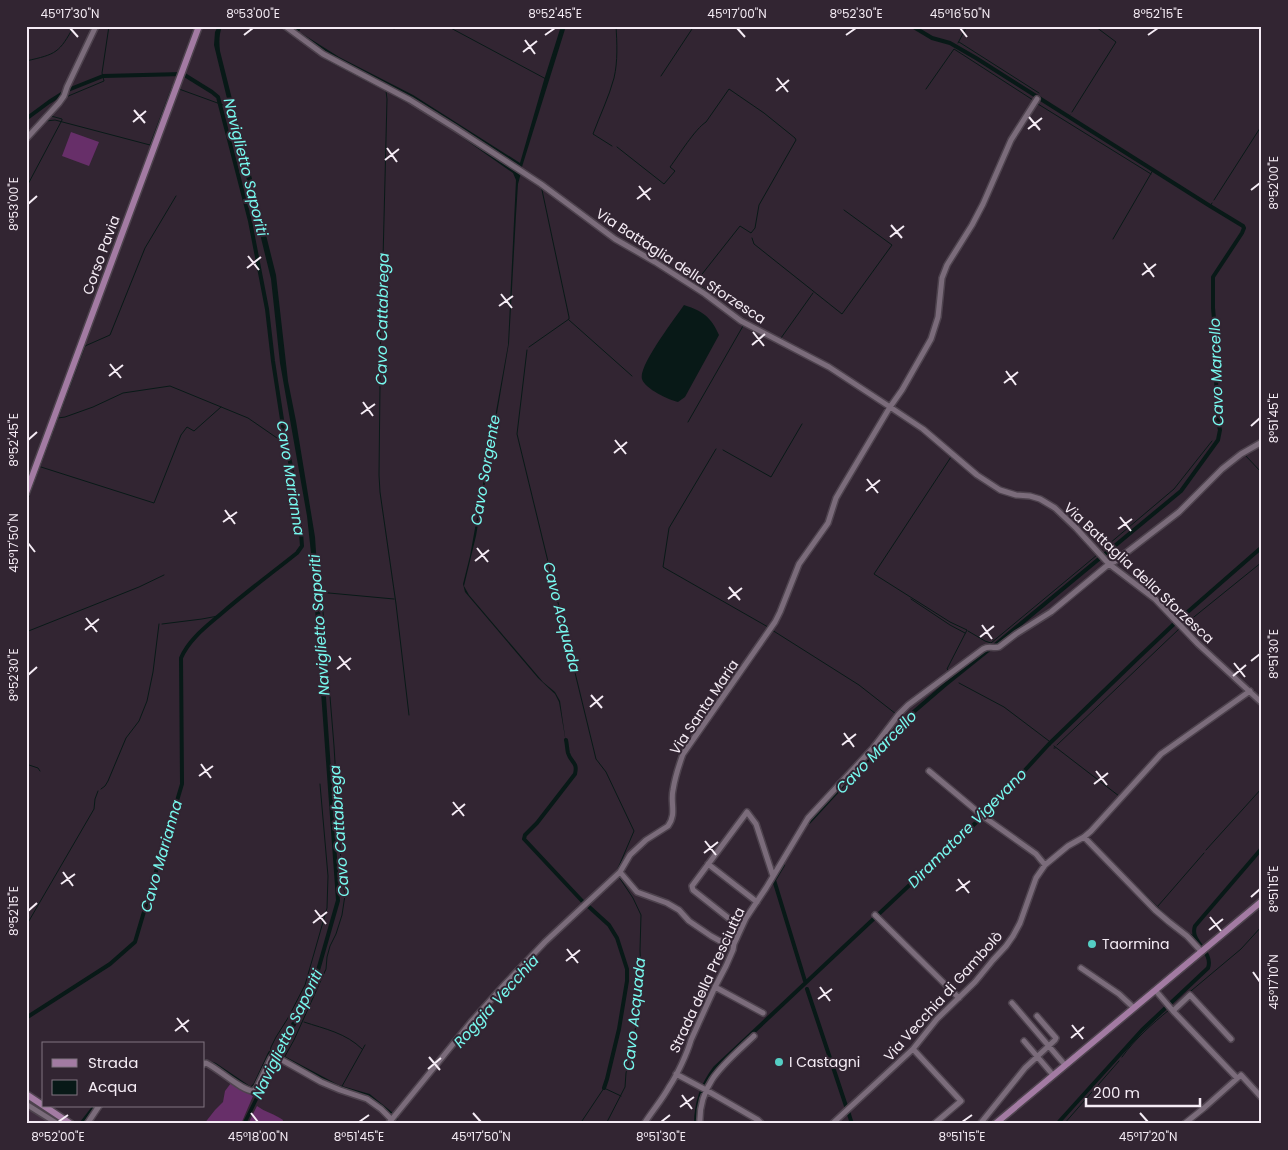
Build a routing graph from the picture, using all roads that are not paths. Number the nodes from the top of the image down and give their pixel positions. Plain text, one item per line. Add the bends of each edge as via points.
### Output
1 (96, 26) edge
2 (199, 26) edge
3 (285, 26) edge
4 (1037, 99) dead end
5 (26, 139) edge
6 (890, 407) junction
7 (1262, 442) edge
8 (26, 494) edge
9 (1109, 564) junction
10 (1250, 691) junction
11 (1262, 703) edge
12 (928, 771) dead end
13 (1084, 837) junction
14 (708, 864) junction
15 (1045, 865) junction
16 (620, 872) junction
17 (773, 876) junction
18 (757, 902) junction
19 (1262, 902) edge
20 (877, 917) dead end
21 (741, 928) junction
22 (734, 944) junction
23 (1203, 950) junction
24 (1081, 968) dead end
25 (715, 987) junction
26 (1156, 991) junction
27 (959, 998) junction
28 (1012, 1003) dead end
29 (1170, 1007) junction
30 (1134, 1008) junction
31 (763, 1014) dead end
32 (1037, 1016) dead end
33 (754, 1036) dead end
34 (1231, 1039) dead end
35 (1024, 1041) dead end
36 (1048, 1046) junction
37 (912, 1049) junction
38 (1037, 1056) junction
39 (205, 1064) edge
40 (1065, 1066) junction
41 (676, 1074) junction
42 (1053, 1075) junction
43 (1239, 1077) junction
44 (704, 1089) junction
45 (26, 1094) edge
46 (1262, 1098) edge
47 (26, 1104) edge
48 (42, 1105) edge
49 (47, 1108) edge
50 (98, 1108) edge
51 (392, 1119) edge
52 (58, 1124) edge
53 (71, 1124) edge
54 (87, 1124) edge
55 (644, 1124) edge
56 (700, 1124) edge
57 (762, 1124) edge
58 (832, 1124) edge
59 (934, 1124) edge
60 (980, 1124) edge
61 (995, 1124) edge
62 (1184, 1124) edge

1 - 5 street via 59,103
2 - 8 main road, Corso Pavia
3 - 6 street, Via Battaglia della Sforzesca via 323,54 410,100 541,184 615,239 697,289 741,321 829,367
4 - 6 street, Via Santa Maria via 1011,140 972,225 947,265 932,339
6 - 9 street, Via Battaglia della Sforzesca via 923,428 977,475 1000,490 1040,499 1055,508
6 - 16 street, Via Santa Maria via 836,498 828,523 799,564 775,622 683,754 672,792 674,811 668,826 630,855
7 - 9 street, Strada della Presciutta via 1222,469 1179,512
9 - 10 street, Via Battaglia della Sforzesca via 1155,599
9 - 17 street, Strada della Presciutta via 1051,612 999,647 987,646 908,705 813,812
10 - 11 street, Via Battaglia della Sforzesca
10 - 13 street, Via Vecchia di Gambolò via 1161,754
12 - 15 street via 1036,854
13 - 15 street, Via Vecchia di Gambolò
13 - 23 street via 1155,910
14 - 17 street via 747,812 756,824
14 - 18 street
14 - 21 street via 692,886 693,890
15 - 27 street, Via Vecchia di Gambolò via 1036,878 1013,936
16 - 22 street via 638,892 667,903 711,936
16 - 51 street, Via Santa Maria via 506,982
17 - 18 street, Strada della Presciutta
18 - 21 street, Strada della Presciutta
19 - 23 main road
20 - 27 street
21 - 22 street, Strada della Presciutta
22 - 25 street, Strada della Presciutta
23 - 26 main road
24 - 30 street
25 - 31 street
25 - 41 street, Strada della Presciutta
26 - 29 street
26 - 30 main road
27 - 37 street, Via Vecchia di Gambolò
28 - 36 street
29 - 34 street via 1190,995
29 - 43 street
30 - 40 main road
32 - 36 street via 1056,1038
33 - 44 street via 718,1070
35 - 38 street
36 - 38 street
36 - 40 street
37 - 58 street, Via Vecchia di Gambolò
37 - 59 street via 961,1101
38 - 42 street
38 - 60 street
39 - 51 street via 250,1092 257,1087 276,1056 321,1082 367,1099
40 - 42 main road
41 - 44 street
41 - 55 street, Strada della Presciutta
42 - 61 main road
43 - 46 street
43 - 62 street
44 - 56 street
44 - 57 street
45 - 48 main road
47 - 52 street
49 - 53 main road
50 - 54 street

